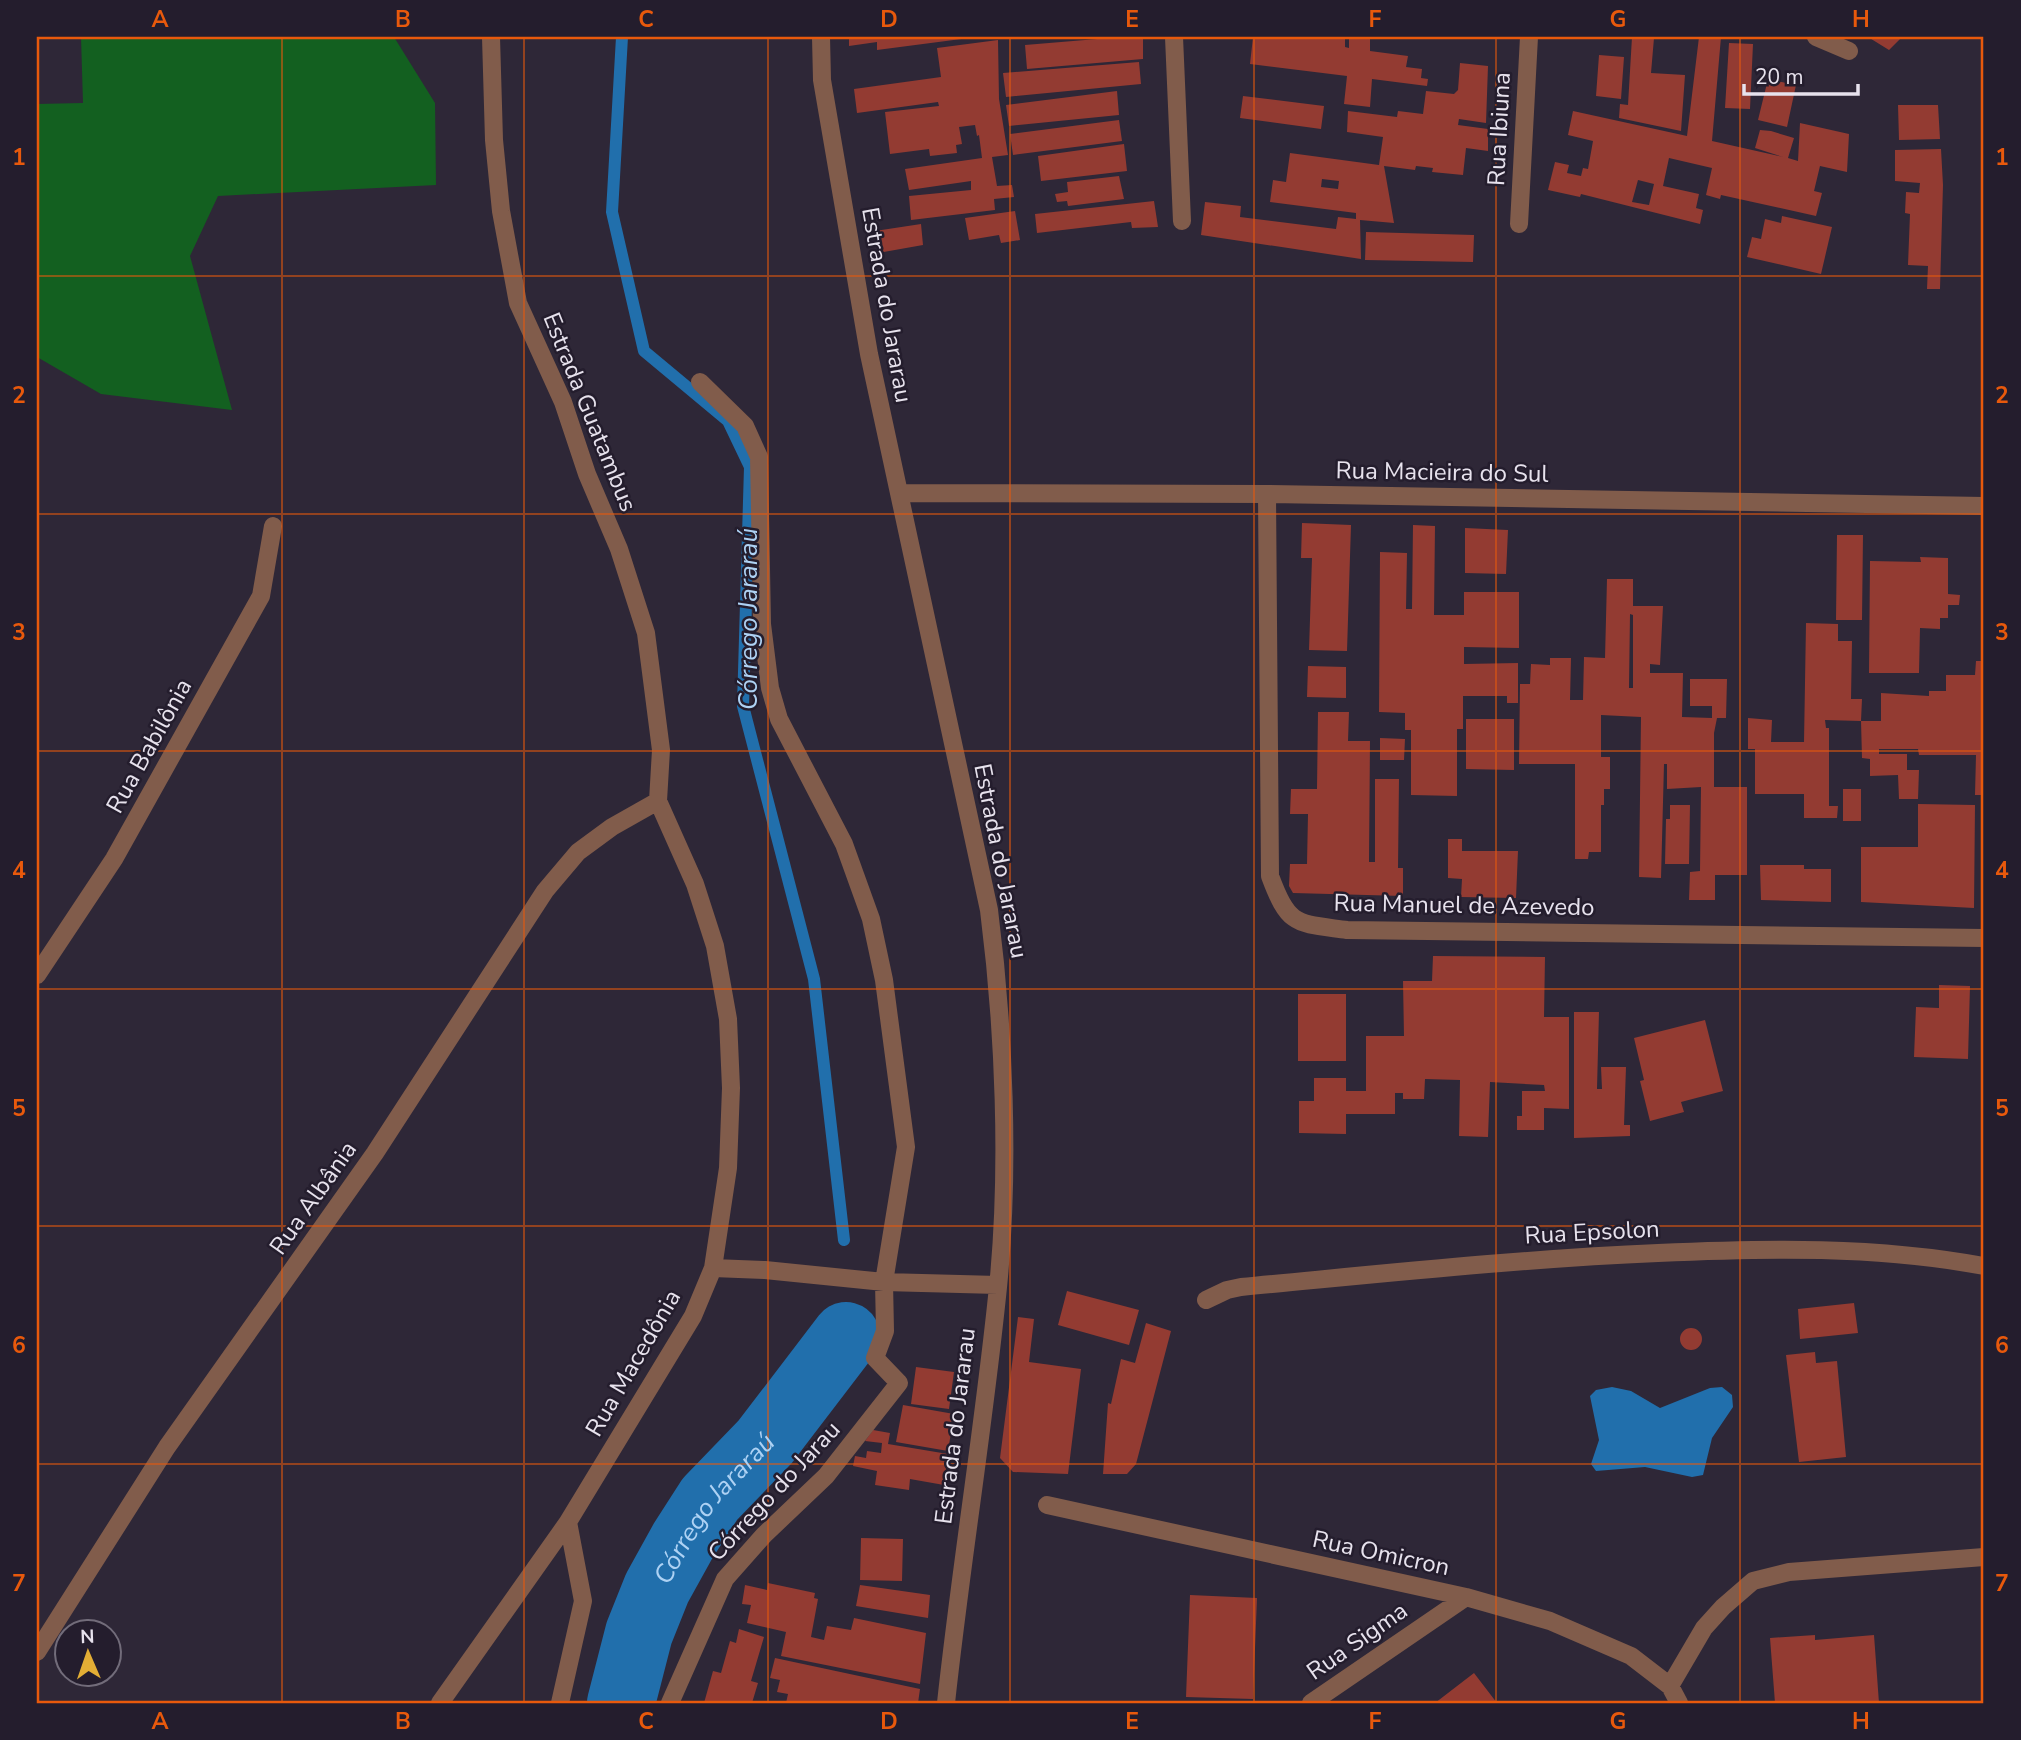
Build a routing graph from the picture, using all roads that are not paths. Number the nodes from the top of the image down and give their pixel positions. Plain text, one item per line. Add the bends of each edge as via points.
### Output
1 (491, 37) edge
2 (821, 37) edge
3 (1174, 37) edge
4 (1529, 37) edge
5 (1816, 37) edge
6 (1849, 51) dead end
7 (1182, 221) dead end
8 (1519, 223) dead end
9 (700, 382) dead end
10 (899, 493) junction
11 (1268, 494) junction
12 (1984, 506) edge
13 (272, 526) dead end
14 (658, 802) junction
15 (1984, 938) edge
16 (37, 975) edge
17 (1984, 1266) edge
18 (713, 1268) junction
19 (884, 1282) junction
20 (998, 1285) junction
21 (1206, 1300) dead end
22 (1047, 1505) dead end
23 (568, 1522) junction
24 (1984, 1557) edge
25 (1466, 1597) junction
26 (37, 1652) edge
27 (1670, 1686) junction
28 (440, 1703) edge
29 (560, 1703) edge
30 (670, 1703) edge
31 (946, 1703) edge
32 (1311, 1703) edge
33 (1679, 1703) edge

1 - 14 street, Estrada Guatambus via 498,176 518,303 563,402 646,633 661,750
2 - 10 street, Estrada do Jararau via 824,94 869,354
3 - 7 street
4 - 8 street, Rua Ibiuna
5 - 6 street
9 - 19 street via 745,426 759,457 762,624 770,688 779,719 844,844 871,919 884,979 906,1147
10 - 11 street, Rua Macieira do Sul
10 - 20 street, Estrada do Jararau via 989,910 999,991 1002,1178
11 - 12 street, Rua Macieira do Sul
11 - 15 street, Rua Manuel de Azevedo via 1270,876 1287,914 1299,923 1347,930
13 - 16 street, Rua Babilônia via 261,596 114,859
14 - 18 street, Rua Macedônia via 695,884 715,946 728,1019 728,1168
14 - 26 street, Rua Albânia via 578,852 545,891 375,1153 167,1447
17 - 21 street, Rua Epsolon via 1920,1255 1766,1248 1485,1264 1241,1287
18 - 19 street
18 - 23 street, Rua Macedônia via 693,1317
19 - 20 street
19 - 30 street, Córrego do Jarau via 885,1331 875,1357 899,1383 827,1476 725,1579
20 - 31 street, Estrada do Jararau
22 - 25 street, Rua Omicron
23 - 28 street, Rua Macedônia
23 - 29 street via 583,1601
24 - 27 street via 1789,1572 1753,1581 1704,1628
25 - 27 street, Rua Omicron via 1550,1620 1631,1656
25 - 32 street, Rua Sigma
27 - 33 street, Rua Omicron

